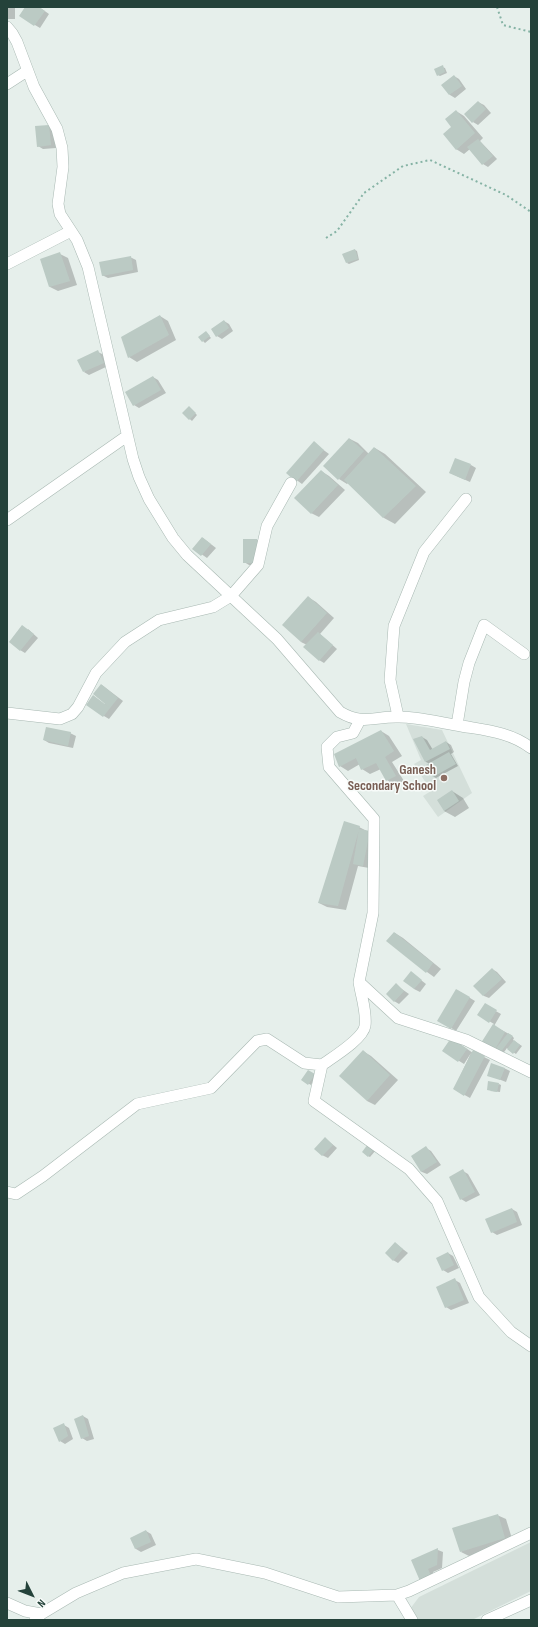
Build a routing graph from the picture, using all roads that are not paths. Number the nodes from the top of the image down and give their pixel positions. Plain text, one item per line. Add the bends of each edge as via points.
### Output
1 (7, 27) edge
2 (27, 71) junction
3 (7, 84) edge
4 (71, 231) junction
5 (7, 264) edge
6 (127, 436) junction
7 (291, 483) dead end
8 (466, 499) dead end
9 (7, 520) edge
10 (231, 596) junction
11 (524, 654) dead end
12 (7, 712) edge
13 (398, 716) junction
14 (360, 720) junction
15 (457, 725) junction
16 (531, 748) edge
17 (359, 982) junction
18 (322, 1065) junction
19 (531, 1072) edge
20 (7, 1192) edge
21 (531, 1346) edge
22 (531, 1533) edge
23 (397, 1595) junction
24 (531, 1600) edge
25 (7, 1603) edge
26 (38, 1617) edge
27 (412, 1620) edge
28 (487, 1620) edge

1 - 2 street via 17,42
2 - 3 street
2 - 4 street via 57,129 63,167 58,204 60,214
4 - 5 street
4 - 6 street via 88,267
6 - 9 street
6 - 10 street via 139,477 160,519 187,555
7 - 10 street via 267,526 258,565
8 - 13 street via 424,552 394,626 390,680
10 - 12 street via 213,607 159,620 125,642 96,673 72,714 60,719
10 - 14 street via 277,639 332,705 348,717
11 - 15 street via 484,625 469,663
13 - 14 street
13 - 15 street
14 - 17 street via 353,733 337,737 327,747 328,768 374,819 373,913
15 - 16 street via 499,732
17 - 18 street via 365,1027 360,1036
17 - 19 street via 398,1018 466,1040
18 - 20 street via 304,1063 267,1039 258,1041 211,1088 137,1104 43,1176 16,1194
18 - 21 street via 314,1100 409,1169 437,1201 479,1297 511,1332
22 - 23 street
23 - 26 street via 338,1597 265,1573 196,1559 123,1573 76,1593
23 - 27 street
24 - 28 street
25 - 26 street

